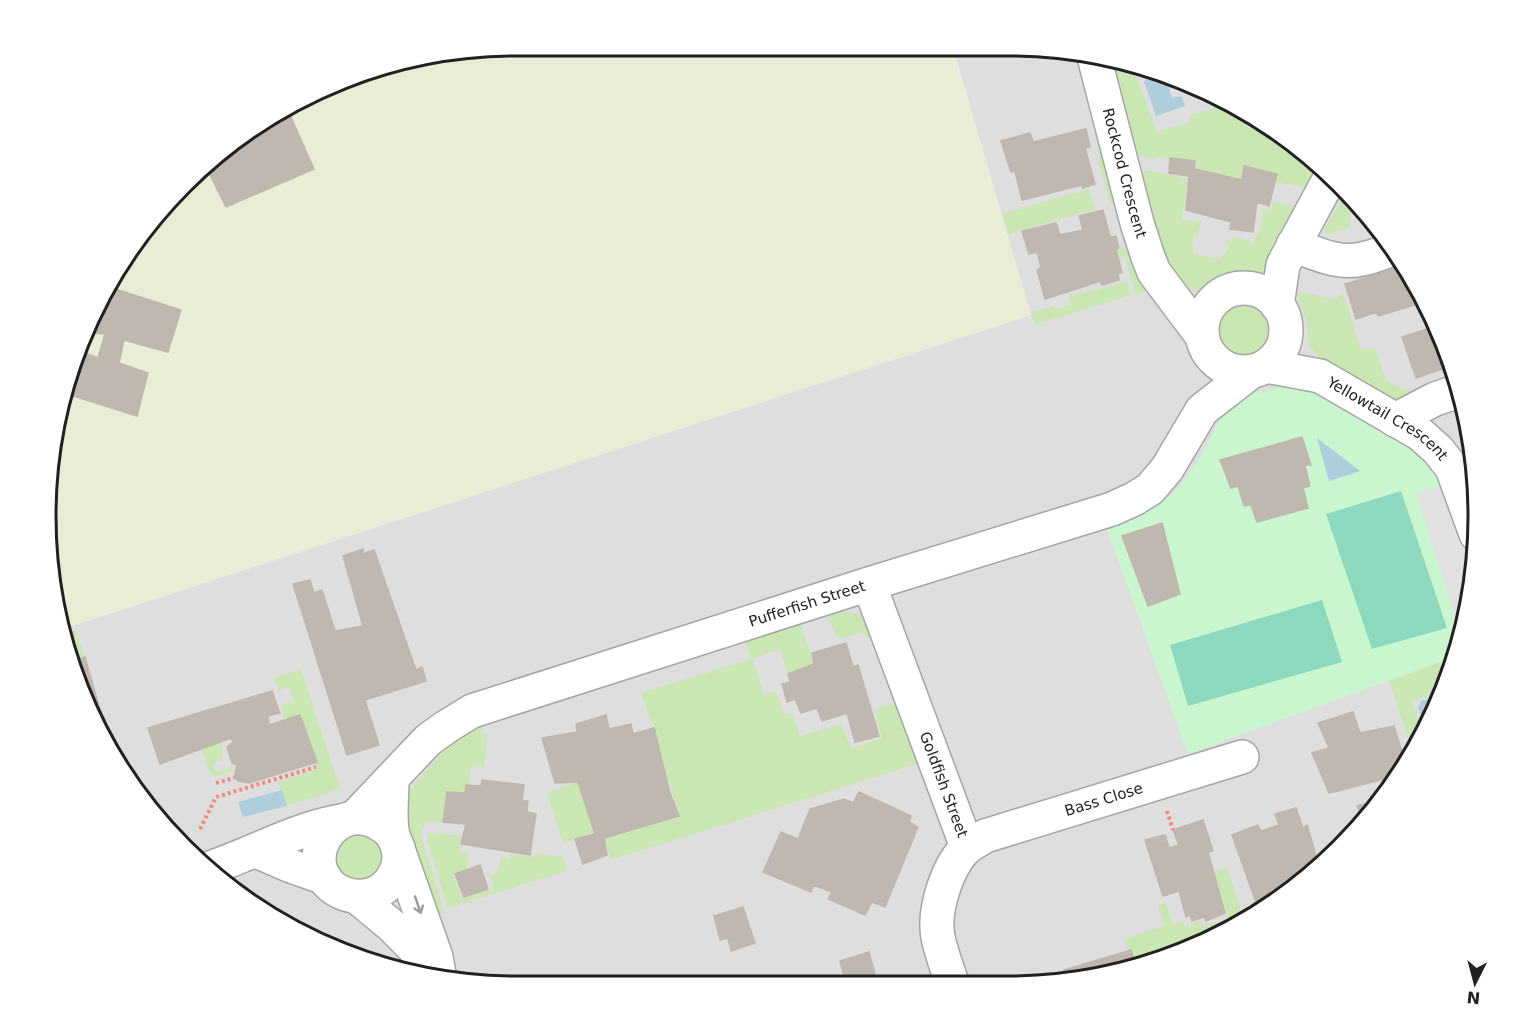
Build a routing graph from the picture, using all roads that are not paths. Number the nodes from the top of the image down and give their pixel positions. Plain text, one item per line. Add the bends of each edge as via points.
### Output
1 (1096, 64) edge
2 (1327, 184) edge
3 (1384, 252) edge
4 (1288, 255) junction
5 (1166, 288) junction
6 (1245, 288) junction
7 (1215, 300) junction
8 (1282, 317) junction
9 (1204, 343) junction
10 (1258, 369) junction
11 (1320, 376) junction
12 (1451, 394) edge
13 (1202, 410) junction
14 (1395, 420) junction
15 (1468, 509) edge
16 (869, 584) junction
17 (1242, 757) dead end
18 (392, 780) junction
19 (348, 819) junction
20 (395, 842) junction
21 (967, 847) junction
22 (256, 851) junction
23 (217, 865) edge
24 (325, 878) junction
25 (357, 897) junction
26 (432, 968) edge
27 (438, 969) edge
28 (950, 976) edge

1 - 5 street, Rockcod Crescent via 1137,223 1154,272
2 - 4 street, Pufferfish Street
3 - 4 street via 1341,261
4 - 6 street, Pufferfish Street
4 - 8 street, Pufferfish Street
5 - 7 street
5 - 9 street, Rockcod Crescent
6 - 7 street, Pufferfish Street via 1224,293
6 - 8 street via 1263,293
7 - 9 street, Pufferfish Street via 1202,323
8 - 10 street, Pufferfish Street via 1284,343 1277,356
8 - 11 street, Yellowtail Crescent
9 - 10 street via 1215,361 1226,368 1238,372
9 - 13 street, Pufferfish Street
10 - 11 street, Yellowtail Crescent
10 - 13 street, Pufferfish Street
11 - 14 street, Yellowtail Crescent
12 - 14 street
13 - 16 street, Pufferfish Street via 1167,469 1150,489 1134,499
14 - 15 street, Yellowtail Crescent via 1438,450 1452,468
16 - 18 street, Pufferfish Street via 472,711 428,740
16 - 21 street, Goldfish Street
17 - 21 street, Bass Close via 985,836
18 - 19 street, Pufferfish Street
18 - 20 street
19 - 20 street via 369,818 382,824
19 - 22 street via 298,832
19 - 24 street, Pufferfish Street via 331,829 321,846 320,866
20 - 25 street via 399,864 394,877 372,895
20 -> 27 street
21 - 28 street, Goldfish Street via 948,874 937,920
22 - 23 street
22 - 24 street
24 - 25 street via 333,887
25 - 26 street

